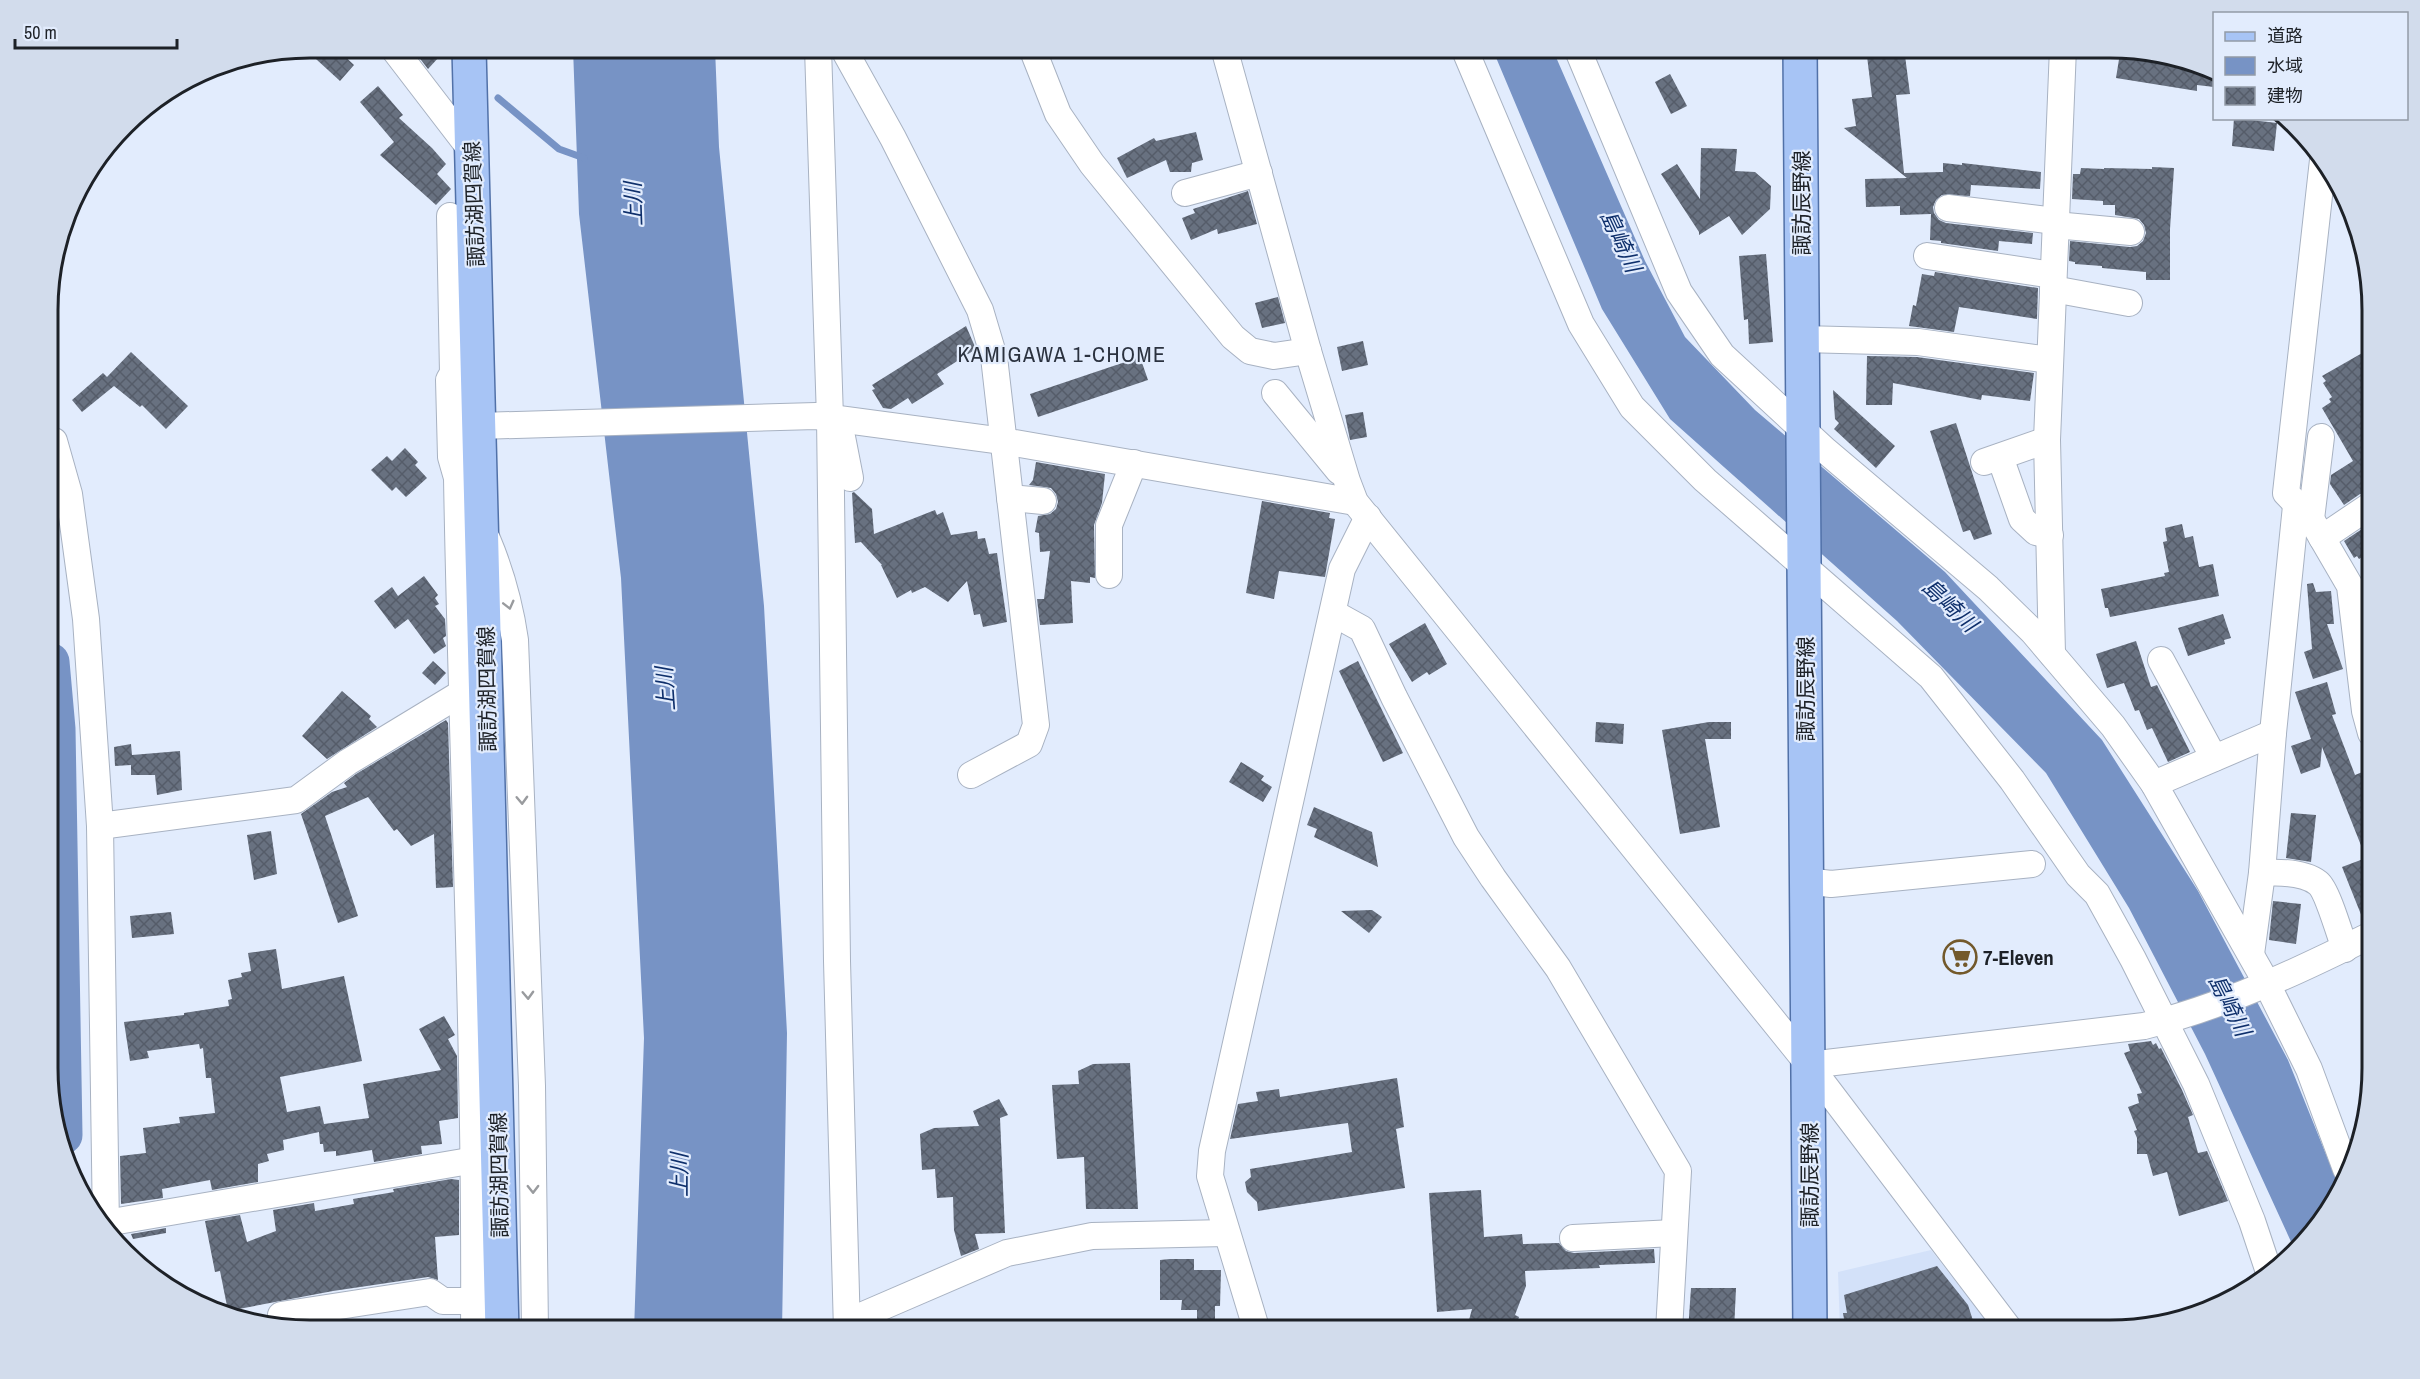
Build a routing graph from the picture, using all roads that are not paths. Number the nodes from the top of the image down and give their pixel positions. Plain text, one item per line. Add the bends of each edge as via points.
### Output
1 (401, 58) edge
2 (469, 58) edge
3 (818, 58) edge
4 (849, 58) edge
5 (1036, 58) edge
6 (1227, 58) edge
7 (1468, 58) edge
8 (1581, 58) edge
9 (1800, 58) edge
10 (2063, 58) edge
11 (472, 151) junction
12 (1259, 173) junction
13 (2321, 175) edge
14 (1185, 193) dead end
15 (1948, 208) dead end
16 (450, 216) dead end
17 (2055, 223) junction
18 (2131, 232) dead end
19 (1926, 256) dead end
20 (2053, 282) junction
21 (2129, 303) dead end
22 (1802, 339) junction
23 (1308, 351) junction
24 (2050, 360) junction
25 (1275, 393) dead end
26 (828, 417) junction
27 (487, 425) junction
28 (1805, 437) junction
29 (2321, 437) dead end
30 (2047, 440) junction
31 (1004, 441) junction
32 (58, 455) edge
33 (1134, 463) junction
34 (850, 478) dead end
35 (1010, 498) junction
36 (1357, 500) junction
37 (1042, 501) dead end
38 (2362, 508) edge
39 (2310, 521) junction
40 (483, 530) junction
41 (2050, 535) junction
42 (1805, 562) junction
43 (1109, 575) dead end
44 (1333, 612) junction
45 (2052, 654) junction
46 (2162, 660) dead end
47 (2362, 668) edge
48 (460, 694) junction
49 (2272, 733) junction
50 (2214, 758) junction
51 (971, 775) dead end
52 (2154, 784) junction
53 (100, 826) junction
54 (2032, 864) dead end
55 (2262, 873) junction
56 (1806, 881) junction
57 (2362, 940) edge
58 (2345, 949) junction
59 (2251, 954) junction
60 (2262, 984) junction
61 (2170, 1020) junction
62 (1809, 1065) junction
63 (475, 1160) junction
64 (2343, 1162) edge
65 (106, 1215) edge
66 (112, 1224) edge
67 (1226, 1233) junction
68 (1674, 1233) junction
69 (1573, 1238) dead end
70 (2267, 1265) edge
71 (474, 1301) junction
72 (281, 1315) dead end
73 (474, 1320) edge
74 (502, 1320) edge
75 (535, 1320) edge
76 (847, 1320) edge
77 (860, 1320) edge
78 (1254, 1320) edge
79 (1670, 1320) edge
80 (1810, 1320) edge
81 (2002, 1320) edge

1 - 11 street
2 - 11 main road, 諏訪湖四賀線
3 - 26 street
4 - 31 street via 980,310 994,357
5 - 23 street via 1058,114 1092,164 1233,337 1250,351 1274,356
6 - 12 street
7 - 42 street via 1581,324 1632,407 1705,480
8 - 28 street via 1679,292 1722,355
9 - 22 main road, 諏訪辰野線
10 - 17 street
11 - 27 main road, 諏訪湖四賀線
12 - 14 street
12 - 23 street
13 - 39 street via 2286,493
15 - 17 street
16 - 48 street via 453,373 449,380 449,402 451,457 457,478
17 - 18 street
17 - 20 street
19 - 20 street
20 - 21 street
20 - 24 street
22 - 24 street via 1918,342
22 - 28 main road, 諏訪辰野線
23 - 36 street
24 - 30 street
25 - 36 street
26 - 27 street
26 - 31 street
26 - 34 street
26 - 76 street
27 - 40 main road, 諏訪湖四賀線
28 - 42 main road, 諏訪辰野線
28 - 45 street via 1988,588
29 - 39 street
30 - 41 street
30 - 41 street via 1992,460 2022,519 2036,532
31 - 33 street
31 - 35 street
32 - 53 street via 69,494 86,619
33 - 36 street
33 - 43 street via 1109,525
35 - 37 street
35 - 51 street via 1036,725 1029,744
36 - 44 street
36 - 62 street
38 - 39 street
39 - 47 street via 2350,585
39 - 49 street
40 - 74 main road, 諏訪湖四賀線
40 -> 75 street via 497,564 515,640 532,1086
41 - 45 street
42 - 56 main road, 諏訪辰野線
42 - 61 street via 1931,677 1972,727 2078,875 2097,894
44 - 67 street via 1212,1151 1210,1176
44 - 68 street via 1362,629 1466,837 1558,968 1678,1171
45 - 52 street via 2113,726
46 - 50 street
48 - 53 street via 348,762 296,800
48 - 63 street
49 - 50 street
49 - 55 street
50 - 52 street
52 - 59 street
53 - 65 street
54 - 56 street via 1831,884
55 - 58 street via 2298,876 2319,884
55 - 59 street
56 - 62 main road, 諏訪辰野線
57 - 58 street
58 - 60 street
59 - 60 street
60 - 61 street
60 - 64 street via 2309,1069
61 - 62 street
61 - 70 street
62 - 80 main road, 諏訪辰野線
62 - 81 street
63 - 66 street
63 - 71 street
67 - 77 street via 1092,1236 1007,1253
67 - 78 street
68 - 69 street
68 - 79 street
71 - 72 street via 443,1301 430,1292
71 - 73 street

